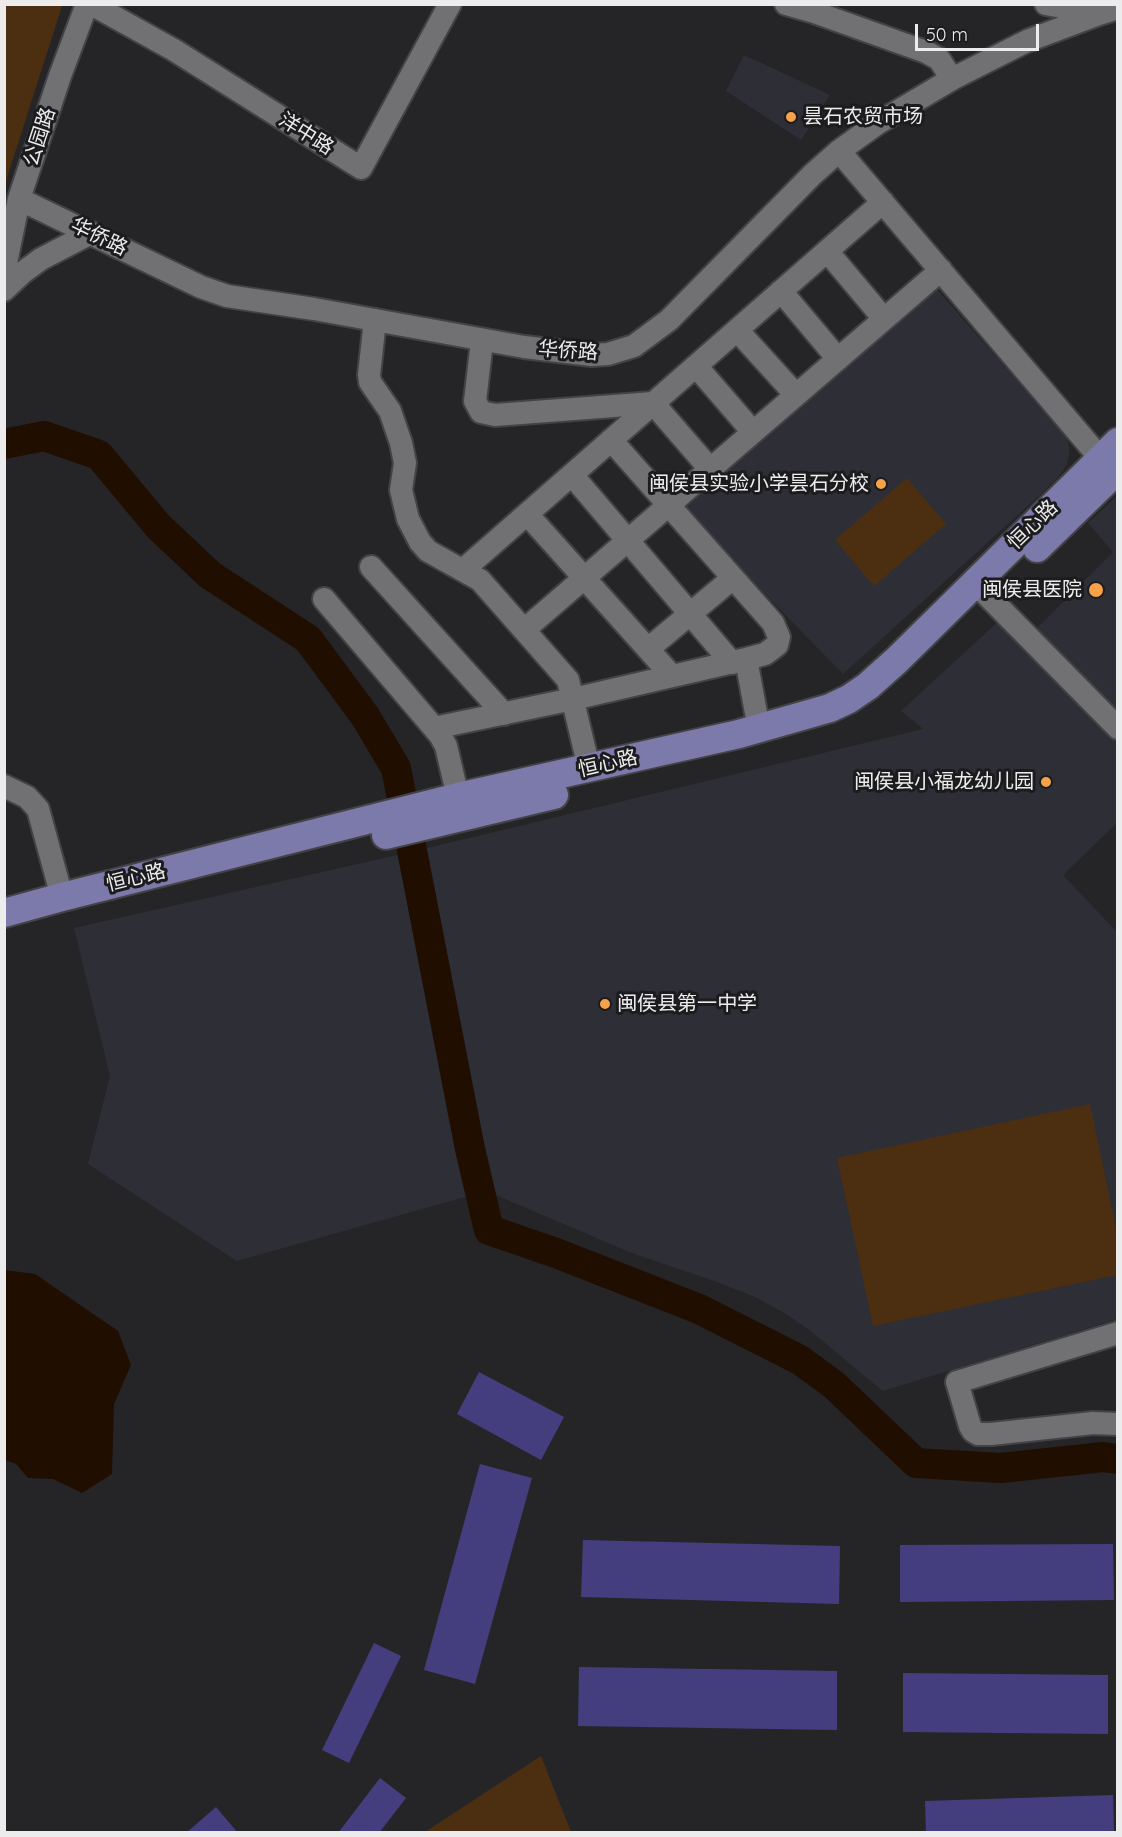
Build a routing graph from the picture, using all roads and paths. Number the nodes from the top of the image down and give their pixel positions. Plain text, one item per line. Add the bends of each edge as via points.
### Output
1 (89, 4) edge
2 (450, 4) edge
3 (786, 4) edge
4 (1046, 4) edge
5 (1108, 11) edge
6 (952, 79) junction
7 (839, 151) junction
8 (19, 199) junction
9 (883, 202) junction
10 (91, 233) junction
11 (827, 251) junction
12 (941, 270) junction
13 (4, 273) edge
14 (4, 290) edge
15 (781, 291) junction
16 (884, 319) junction
17 (375, 321) junction
18 (737, 330) junction
19 (482, 341) junction
20 (838, 359) junction
21 (696, 366) junction
22 (796, 395) junction
23 (653, 403) junction
24 (753, 432) junction
25 (611, 440) junction
26 (1112, 457) edge
27 (710, 469) junction
28 (572, 475) junction
29 (669, 505) junction
30 (527, 514) junction
31 (627, 540) junction
32 (371, 567) dead end
33 (463, 570) junction
34 (584, 578) junction
35 (733, 578) junction
36 (981, 589) junction
37 (324, 599) dead end
38 (690, 614) junction
39 (524, 630) junction
40 (648, 649) junction
41 (739, 661) junction
42 (672, 676) junction
43 (573, 699) junction
44 (504, 714) junction
45 (434, 728) junction
46 (1118, 728) edge
47 (759, 729) junction
48 (589, 768) junction
49 (4, 786) edge
50 (458, 797) junction
51 (425, 816) junction
52 (388, 825) junction
53 (62, 897) junction
54 (4, 913) edge
55 (4, 933) edge
56 (1118, 1333) edge
57 (1118, 1424) edge

1 - 2 street, 洋中路 via 174,50 360,168
1 - 8 street, 公园路
3 - 6 street via 934,55
4 - 5 street
5 - 6 street, 华侨路 via 1028,40
6 - 7 street, 华侨路
7 - 9 street
7 - 19 street, 华侨路 via 669,320 634,346 592,355
8 - 10 street, 华侨路
8 - 13 street, 公园路
9 - 11 street
9 - 12 street
10 - 14 street via 42,259
10 - 17 street, 华侨路 via 227,296
11 - 15 street
11 - 16 street
12 - 16 street
12 - 26 street
15 - 18 street
15 - 20 street
16 - 20 street
17 - 19 street, 华侨路
17 - 33 street via 370,382 390,411 401,443 405,463 401,490 408,519 428,551
18 - 21 street
18 - 22 street
19 - 23 street via 475,401 488,415
20 - 22 street
21 - 23 street
21 - 24 street
22 - 24 street
23 - 25 street
23 - 27 street
24 - 27 street
25 - 28 street
25 - 29 street
26 - 36 main road, 恒心路
27 - 29 street
28 - 30 street
28 - 31 street
29 - 31 street
29 - 35 street
30 - 33 street
30 - 34 street
31 - 34 street
31 - 38 street
32 - 44 street
33 - 39 street via 480,580
34 - 39 street
34 - 40 street
35 - 38 street
35 - 41 street via 773,623 778,637 773,650
36 - 46 street
36 - 47 main road, 恒心路 via 849,699
36 - 51 main road, 恒心路 via 886,691 828,726 752,748
37 - 45 street
38 - 40 street
38 - 41 street
39 - 43 street via 568,680
40 - 42 street
41 - 42 street
41 - 47 street
42 - 43 street
43 - 44 street
43 - 48 street
44 - 45 street
45 - 50 street via 446,746
47 - 48 main road, 恒心路
48 - 50 main road, 恒心路
49 - 53 street via 27,797 38,809
50 - 51 main road, 恒心路
51 - 52 main road, 恒心路
52 - 53 main road, 恒心路
52 - 55 main road, 恒心路
53 - 54 main road, 恒心路
56 - 57 street via 957,1382 970,1426 978,1434

